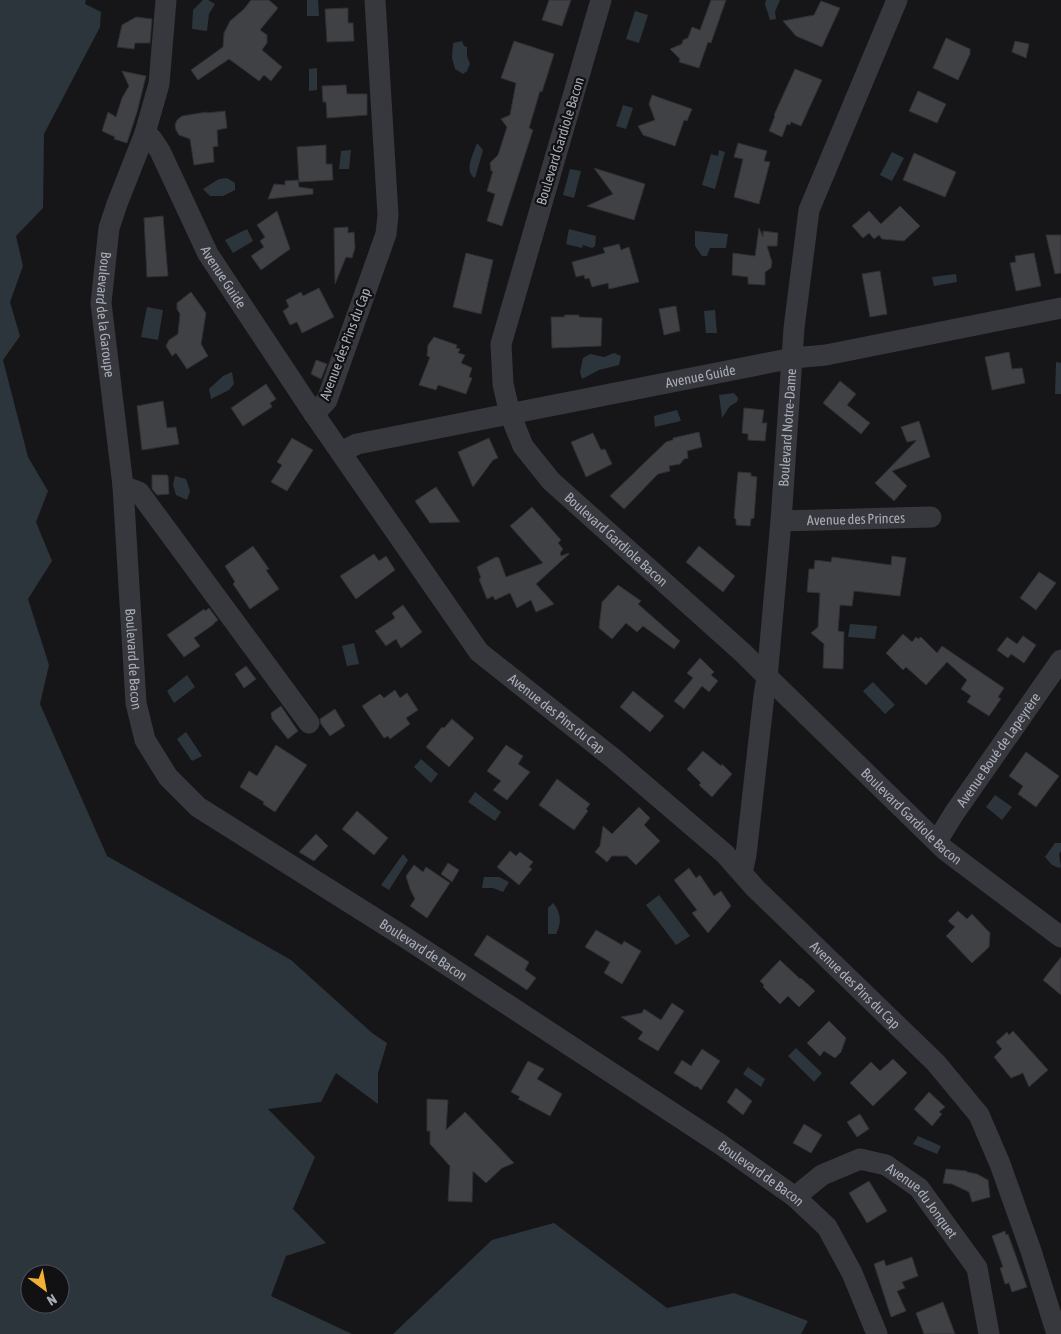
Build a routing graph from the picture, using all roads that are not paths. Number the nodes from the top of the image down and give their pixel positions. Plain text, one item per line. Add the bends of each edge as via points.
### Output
1 (166, 0) edge
2 (374, 0) edge
3 (601, 0) edge
4 (897, 0) edge
5 (145, 133) junction
6 (1061, 308) edge
7 (793, 358) junction
8 (314, 414) junction
9 (510, 414) junction
10 (341, 452) junction
11 (123, 486) junction
12 (931, 517) dead end
13 (781, 521) junction
14 (1061, 660) edge
15 (767, 678) junction
16 (309, 723) dead end
17 (936, 842) junction
18 (742, 872) junction
19 (1061, 937) edge
20 (796, 1197) junction
21 (877, 1334) edge
22 (989, 1334) edge
23 (1057, 1334) edge

1 - 5 street, Boulevard de la Garoupe via 159,84
2 - 8 street, Avenue des Pins du Cap via 388,215 386,234 326,400
3 - 9 street, Boulevard Gardiole Bacon via 501,344 503,384
4 - 7 street, Boulevard Notre-Dame via 809,210
5 - 8 street, Avenue Guide via 160,151 208,254
5 - 11 street, Boulevard de la Garoupe via 109,228 102,303
6 - 7 street, Avenue Guide via 826,355
7 - 9 street, Avenue Guide
7 - 13 street, Boulevard Notre-Dame
8 - 10 street, Avenue des Pins du Cap
9 - 10 street, Avenue Guide via 357,444
9 - 15 street, Boulevard Gardiole Bacon via 523,446 551,482
10 - 18 street, Avenue des Pins du Cap via 479,652 614,759
11 - 16 street via 138,492
11 - 20 street, Boulevard de Bacon via 136,703 145,740 168,777 198,807 501,1000
12 - 13 street, Avenue des Princes
13 - 15 street, Boulevard Notre-Dame
14 - 17 street, Avenue Boué de Lapeyrère
15 - 17 street, Boulevard Gardiole Bacon
15 - 18 street, Boulevard Notre-Dame
17 - 19 street, Boulevard Gardiole Bacon
18 - 23 street, Avenue des Pins du Cap via 936,1063 979,1115 1006,1181
20 - 21 street, Boulevard de Bacon via 827,1227 852,1273
20 - 22 street, Avenue du Jonquet via 822,1175 860,1159 886,1165 919,1188 977,1268

